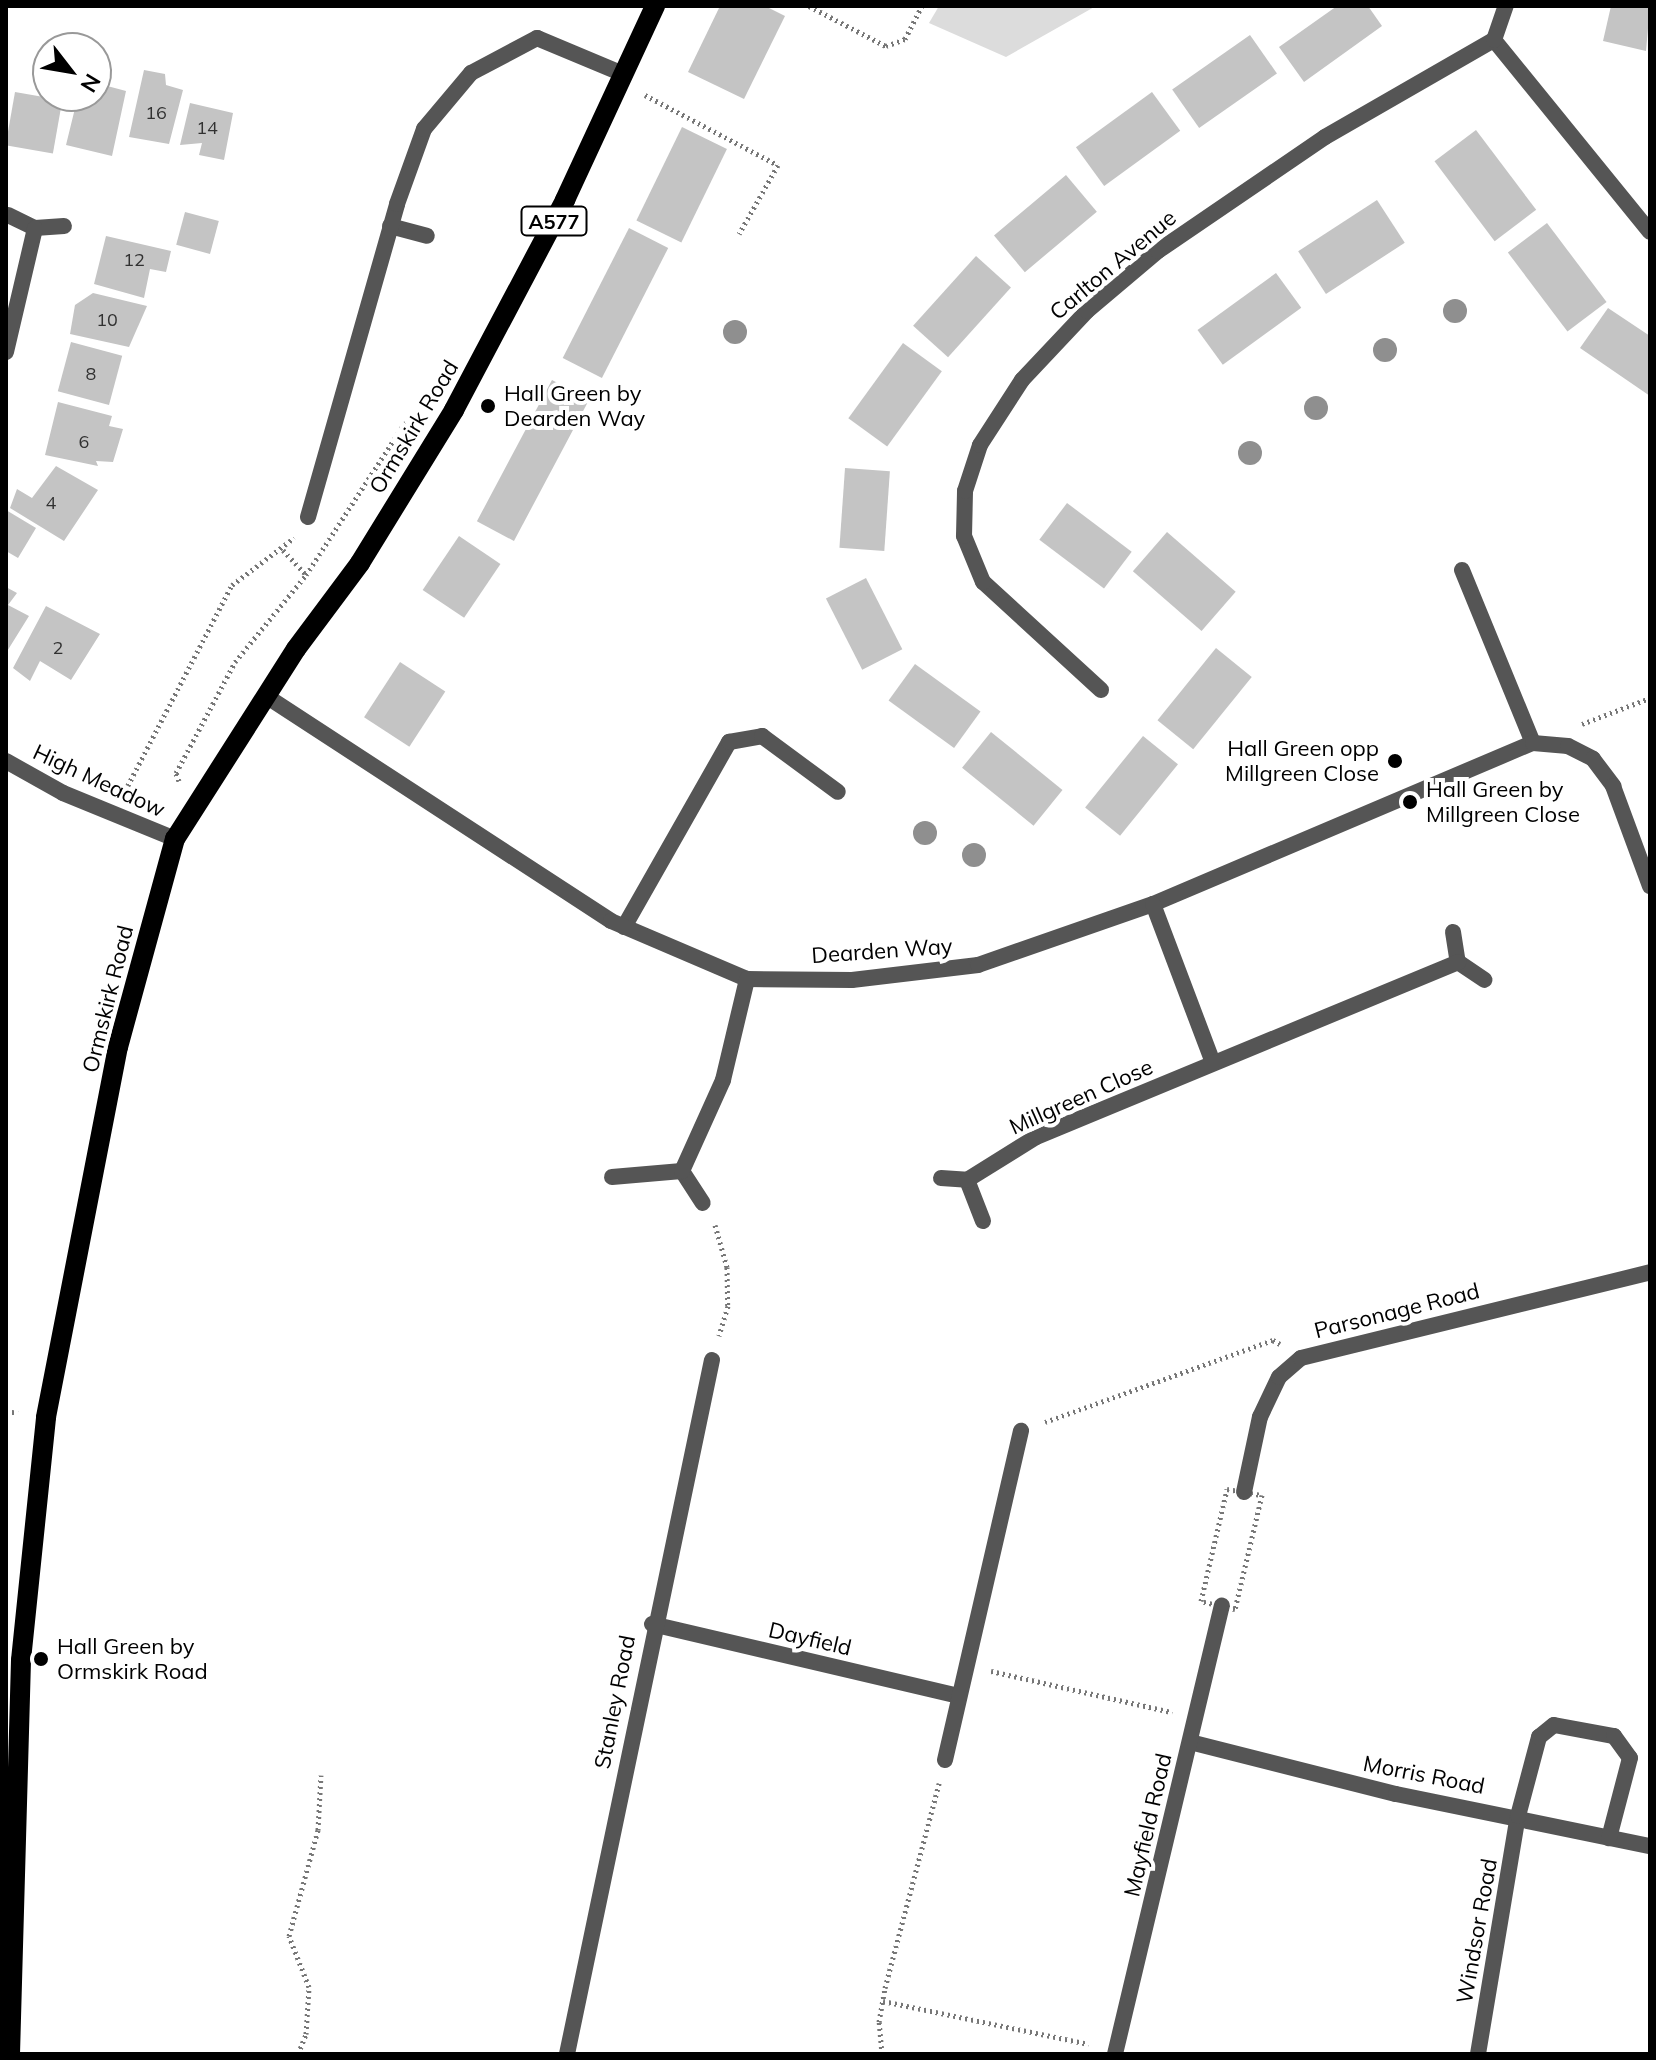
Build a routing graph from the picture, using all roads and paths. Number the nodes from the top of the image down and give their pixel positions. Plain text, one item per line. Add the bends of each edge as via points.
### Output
1 (655, 6) edge
2 (809, 6) edge
3 (922, 6) edge
4 (1506, 6) edge
5 (1494, 40) junction
6 (621, 78) junction
7 (8, 215) dead end
8 (64, 226) dead end
9 (390, 226) junction
10 (35, 228) junction
11 (1650, 232) edge
12 (739, 234) dead end
13 (427, 236) dead end
14 (6, 352) edge
15 (404, 424) dead end
16 (308, 517) joint
17 (283, 550) junction
18 (299, 568) dead end
19 (1462, 570) dead end
20 (1101, 690) dead end
21 (269, 698) junction
22 (1650, 698) edge
23 (1533, 743) junction
24 (6, 761) edge
25 (176, 773) dead end
26 (838, 792) dead end
27 (110, 814) junction
28 (175, 839) junction
29 (1650, 886) edge
30 (1153, 904) junction
31 (624, 927) junction
32 (1453, 932) dead end
33 (1458, 962) junction
34 (747, 979) junction
35 (1485, 980) dead end
36 (1213, 1063) junction
37 (682, 1171) junction
38 (612, 1177) dead end
39 (941, 1178) dead end
40 (967, 1180) junction
41 (703, 1203) joint
42 (983, 1221) dead end
43 (1650, 1272) edge
44 (1301, 1358) junction
45 (712, 1360) joint
46 (1021, 1431) joint
47 (1244, 1492) junction
48 (1222, 1606) junction
49 (652, 1624) junction
50 (964, 1665) junction
51 (958, 1696) junction
52 (1196, 1718) junction
53 (1190, 1742) junction
54 (945, 1760) joint
55 (321, 1775) dead end
56 (1518, 1816) junction
57 (1609, 1838) junction
58 (1650, 1846) edge
59 (883, 2001) junction
60 (1116, 2052) edge
61 (10, 2054) edge
62 (298, 2054) edge
63 (567, 2054) edge
64 (882, 2054) edge
65 (1478, 2054) edge

1 - 6 main road, Ormskirk Road / A577
2 - 3 path via 886,46 905,39
4 - 5 street
5 - 11 street
5 - 20 street, Carlton Avenue via 1325,137 1158,251 1087,311 1022,380 980,445 965,491 964,536 983,582
6 - 9 street via 537,38 471,73 424,129
6 - 12 path via 778,165
6 - 21 main road, Ormskirk Road / A577 via 552,227 454,410
7 - 10 street
8 - 10 street
9 - 13 street
9 - 16 street
10 - 14 street
15 - 25 path via 306,575 235,662
16 - 17 path
17 - 18 path
17 - 27 path via 232,585 143,763
19 - 23 street
21 - 28 main road, Ormskirk Road / A577
21 - 31 street, Dearden Way
22 - 23 path
23 - 29 street via 1568,746 1593,759 1613,786
23 - 30 street, Dearden Way
24 - 27 street, High Meadow
26 - 31 street via 762,736 729,742
27 - 28 street, High Meadow
28 - 61 main road, Ormskirk Road / A577 via 118,1047 46,1417 21,1660
30 - 34 street, Dearden Way via 978,965 852,980
30 - 36 street
31 - 34 street, Dearden Way
32 - 33 street
33 - 35 street
33 - 36 street, Millgreen Close
34 - 37 street via 723,1080
36 - 40 street, Millgreen Close via 1036,1137
37 - 38 street
37 - 41 street
39 - 40 street
40 - 42 street
41 - 45 path via 727,1267 728,1306
43 - 44 street, Parsonage Road
44 - 46 path via 1273,1340
44 - 47 street, Parsonage Road via 1279,1377 1260,1417
45 - 49 street, Stanley Road
46 - 50 street
47 - 48 path via 1262,1495 1235,1609
47 - 48 path via 1227,1489 1201,1601
48 - 52 street, Mayfield Road
49 - 51 street, Dayfield
49 - 63 street, Stanley Road
50 - 51 street
50 - 52 path
51 - 54 street
52 - 53 street, Mayfield Road
53 - 56 street, Morris Road via 1396,1794
53 - 60 street, Mayfield Road
54 - 59 path
55 - 62 path via 318,1830 289,1936 309,1987 306,2034
56 - 57 street, Morris Road
56 - 57 street, Windsor Road via 1539,1737 1554,1725 1614,1736 1630,1758
56 - 65 street, Windsor Road
57 - 58 street, Morris Road
59 - 60 path
59 - 64 path

